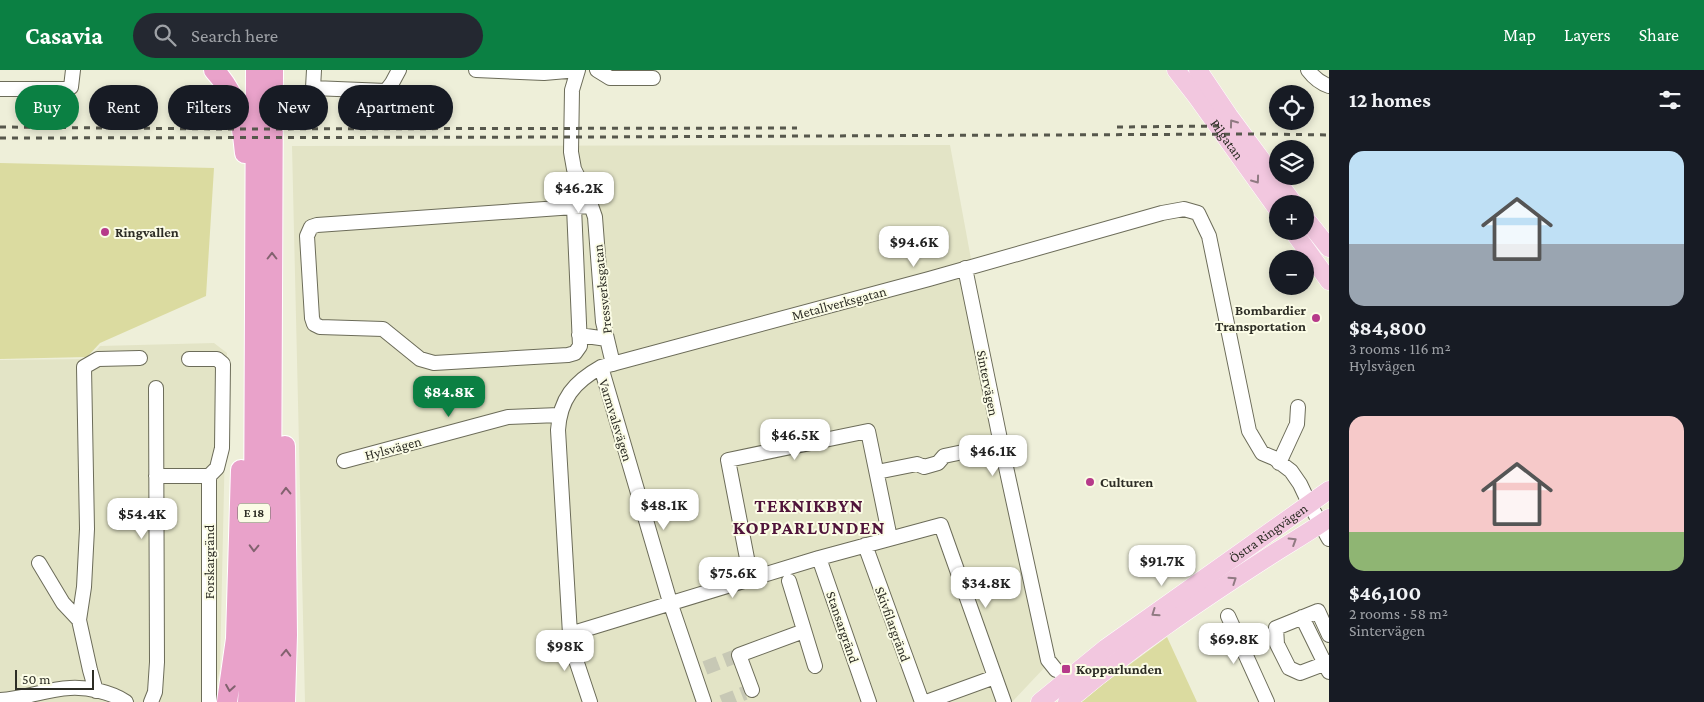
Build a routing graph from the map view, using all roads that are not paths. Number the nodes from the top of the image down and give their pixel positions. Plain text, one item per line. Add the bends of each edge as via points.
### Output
1 (73, 70) edge
2 (214, 70) edge
3 (256, 70) edge
4 (272, 70) edge
5 (314, 70) edge
6 (399, 70) edge
7 (476, 70) edge
8 (578, 70) edge
9 (596, 70) edge
10 (1176, 70) edge
11 (1198, 70) edge
12 (1308, 70) edge
13 (653, 78) dead end
14 (1329, 86) edge
15 (0, 89) edge
16 (255, 186) junction
17 (1287, 195) edge
18 (1269, 197) edge
19 (591, 206) junction
20 (574, 207) junction
21 (1314, 229) edge
22 (1299, 240) edge
23 (1329, 248) edge
24 (965, 268) junction
25 (1329, 281) edge
26 (254, 324) junction
27 (579, 335) junction
28 (272, 337) junction
29 (607, 339) junction
30 (140, 358) dead end
31 (189, 359) dead end
32 (607, 366) junction
33 (156, 388) dead end
34 (1298, 407) dead end
35 (559, 415) junction
36 (1001, 444) junction
37 (344, 462) dead end
38 (1279, 463) junction
39 (877, 472) junction
40 (156, 476) junction
41 (209, 476) junction
42 (1329, 490) edge
43 (1309, 503) junction
44 (1326, 527) edge
45 (890, 538) junction
46 (865, 545) junction
47 (819, 558) junction
48 (39, 563) dead end
49 (751, 579) junction
50 (789, 581) dead end
51 (670, 602) junction
52 (1228, 616) dead end
53 (1302, 617) junction
54 (79, 620) junction
55 (804, 631) junction
56 (570, 634) junction
57 (1329, 635) edge
58 (815, 666) dead end
59 (1328, 666) edge
60 (1056, 670) dead end
61 (995, 677) junction
62 (752, 690) dead end
63 (96, 691) junction
64 (868, 699) edge
65 (0, 700) edge
66 (126, 702) edge
67 (150, 702) edge
68 (209, 702) edge
69 (227, 702) edge
70 (248, 702) edge
71 (264, 702) edge
72 (285, 702) edge
73 (590, 702) edge
74 (704, 702) edge
75 (922, 702) edge
76 (926, 702) edge
77 (1004, 702) edge
78 (1040, 702) edge
79 (1068, 702) edge
80 (1267, 702) edge

1 - 15 street via 71,87 66,89
2 - 16 highway, E 18 via 234,99 247,168
3 - 16 highway, E 18
28 -> 4 highway, E 18
5 - 6 street via 313,88 386,91
7 - 8 street via 544,73
8 - 19 street, Pressverksgatan via 572,90 570,152
9 - 13 street via 610,78
10 -> 18 main road, Pilgatan
17 -> 11 main road, Pilgatan
12 - 14 street via 1313,77
16 - 26 highway, E 18
19 - 20 street
19 - 29 street, Pressverksgatan via 595,216
20 - 27 street
20 - 27 street via 317,224 311,227 307,236 312,318 320,327 383,328 420,359 434,362 568,355 575,353 580,346
21 - 23 main road
22 - 25 main road
24 - 32 street, Metallverksgatan
24 - 36 street, Sintervägen
24 - 38 street, Metallverksgatan via 1162,213 1184,210 1198,213 1209,236 1249,431 1262,453
26 -> 69 highway, E 18 via 245,361 236,639
26 -> 70 highway, E 18 via 254,542
27 - 29 street
28 - 71 highway, E 18 via 270,600
72 -> 28 highway, E 18 via 285,420
29 - 32 street, Pressverksgatan
30 - 54 street via 98,359 84,367 87,529
31 - 41 street via 217,358 223,364 222,448 217,468
32 - 35 street, Metallverksgatan via 588,374 577,384 564,401
32 - 51 street, Varmvalsvägen
33 - 40 street
34 - 38 street via 1297,424
35 - 37 street, Hylsvägen via 508,417
35 - 56 street, Metallverksgatan
36 - 39 street via 944,456 938,463 924,468 916,464
36 - 60 street, Sintervägen via 1048,660
38 - 43 street, Metallverksgatan via 1300,484
39 - 45 street
39 - 49 street via 868,431 728,460
40 - 41 street
40 - 67 street via 156,669 155,692
41 - 68 street, Forskargränd
42 - 43 main road, Östra Ringvägen
43 - 44 street, Metallverksgatan
43 -> 78 main road, Östra Ringvägen via 1106,648
79 -> 44 main road, Östra Ringvägen via 1170,622
45 - 46 street
45 - 61 street via 941,525
46 - 47 street
46 - 75 street, Skivfilargränd
47 - 49 street
47 - 64 street, Stansargränd
48 - 54 street via 63,603
49 - 51 street
50 - 55 street
51 - 56 street
51 - 74 street, Varmvalsvägen via 699,670
52 - 80 street
53 - 57 street via 1318,611
53 - 59 street
53 - 59 street via 1276,628 1277,644 1289,668 1300,673
54 - 63 street
55 - 58 street
55 - 62 street via 739,655
56 - 73 street, Metallverksgatan
61 - 76 street
61 - 77 street
63 - 65 street via 70,688
63 - 66 street

